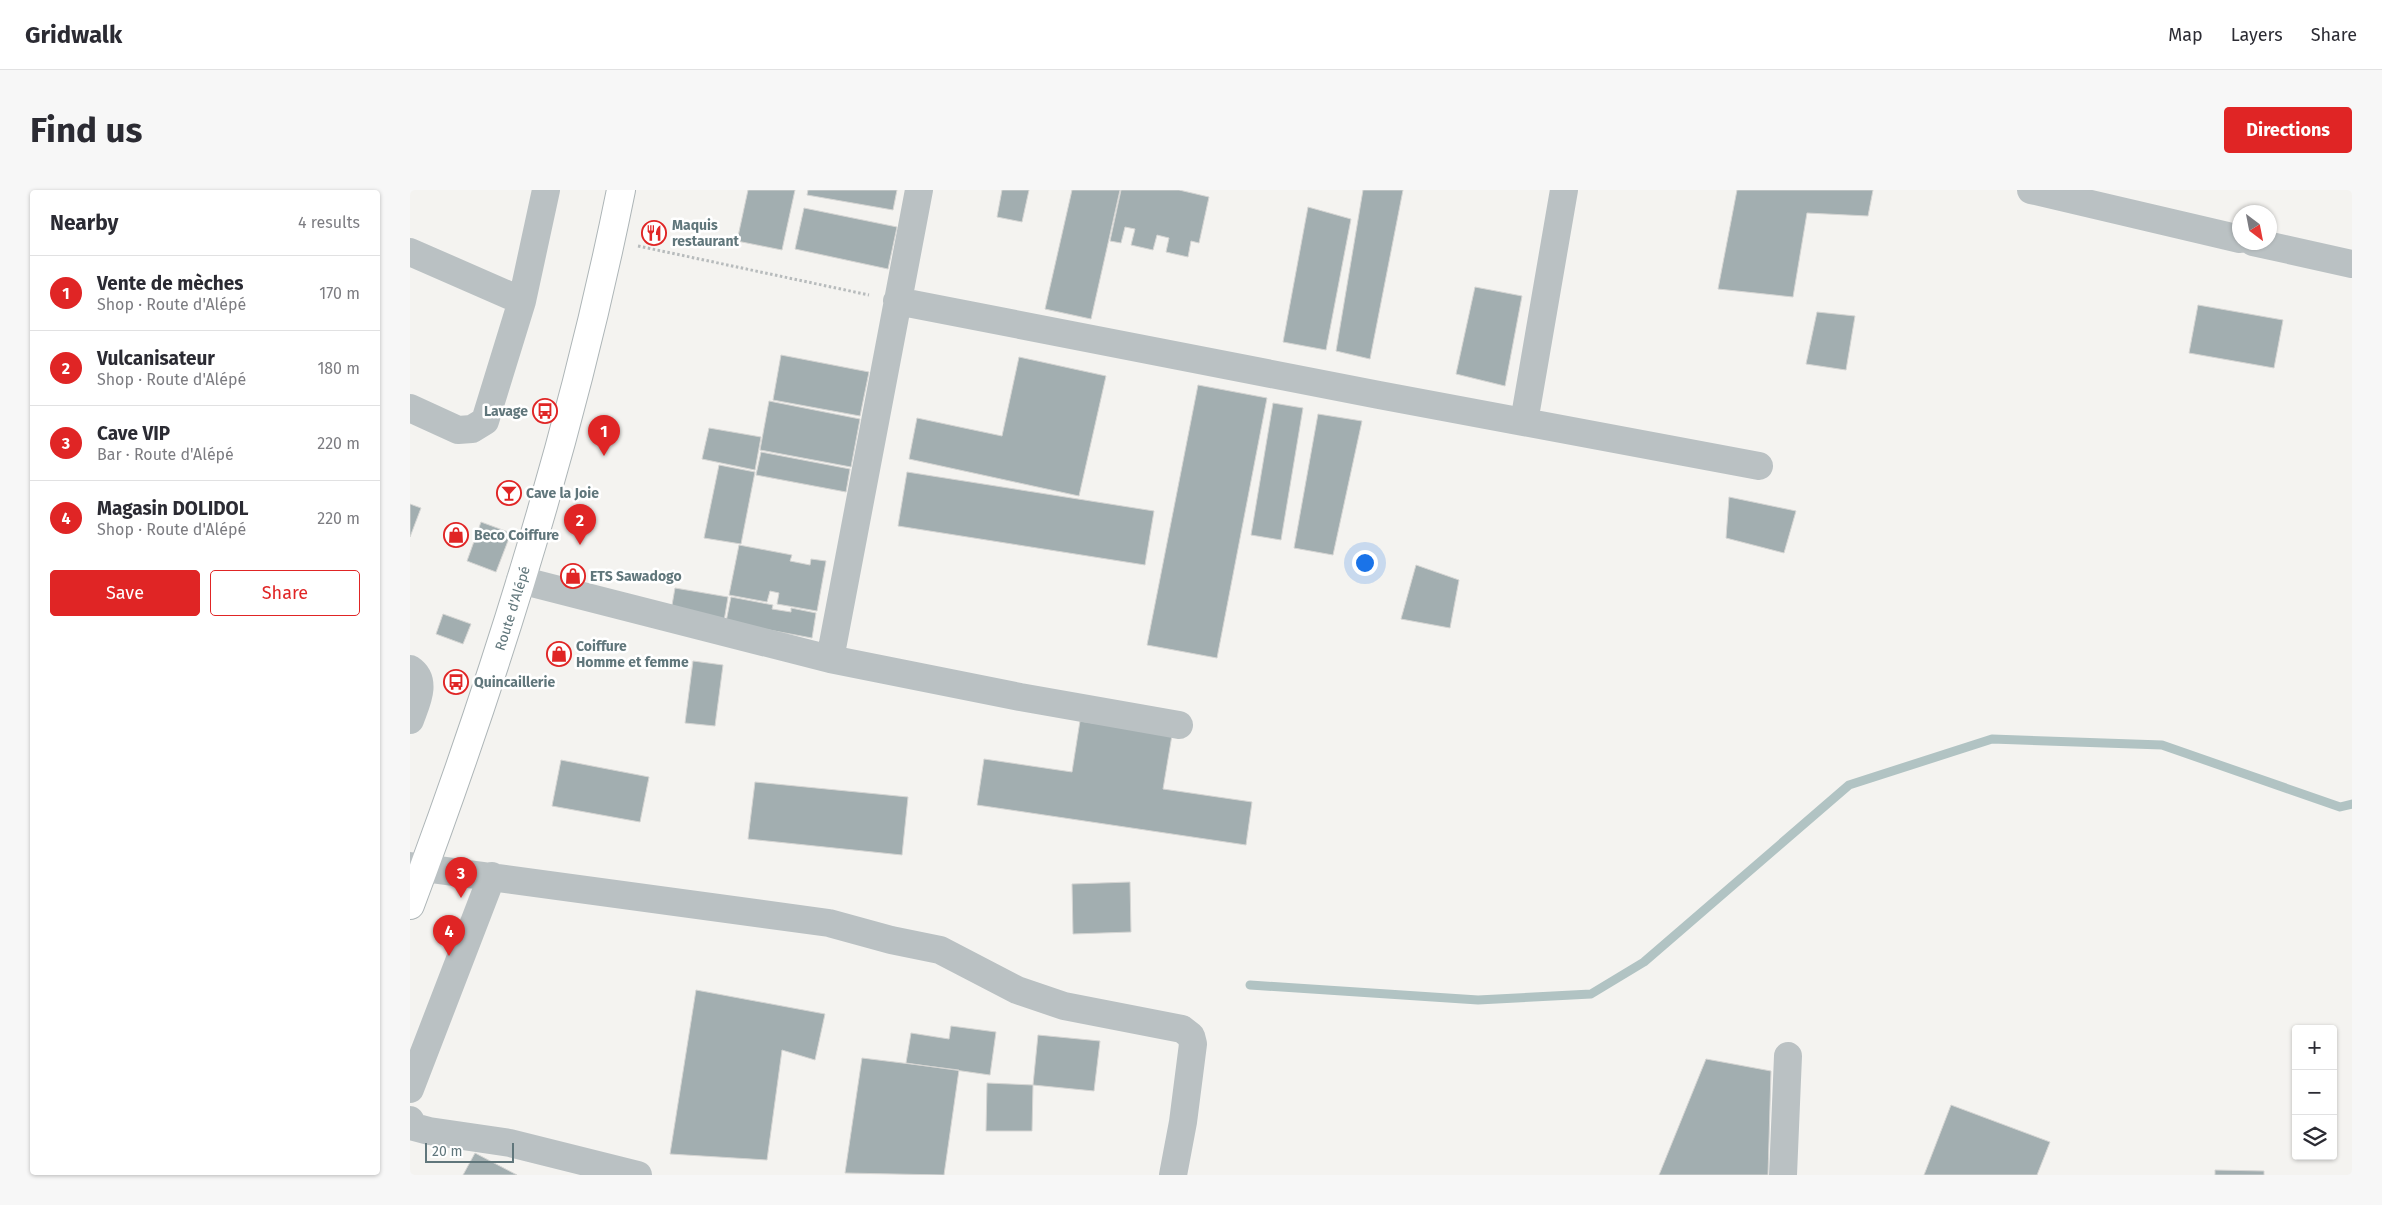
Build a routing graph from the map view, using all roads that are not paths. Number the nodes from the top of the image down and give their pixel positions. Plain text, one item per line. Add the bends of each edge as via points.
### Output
1 (546, 190) edge
2 (621, 190) edge
3 (918, 190) edge
4 (1564, 190) edge
5 (2032, 190) edge
6 (2232, 237) edge
7 (2277, 248) edge
8 (410, 252) edge
9 (2352, 264) edge
10 (522, 301) junction
11 (897, 301) junction
12 (410, 408) edge
13 (1524, 422) junction
14 (1759, 466) dead end
15 (520, 580) junction
16 (830, 658) junction
17 (410, 669) edge
18 (410, 720) edge
19 (1179, 724) dead end
20 (417, 866) edge
21 (492, 876) junction
22 (410, 905) edge
23 (1788, 1056) dead end
24 (410, 1090) edge
25 (410, 1120) edge
26 (638, 1175) edge
27 (1173, 1175) edge
28 (1783, 1175) edge

1 - 10 street
2 - 15 main road, Route d'Alépé via 563,432
3 - 11 street
4 - 13 street
5 - 6 street
7 - 9 street
8 - 10 street
10 - 12 street via 485,420 472,429 458,430
11 - 13 street
11 - 16 street
13 - 14 street
15 - 16 street
15 - 20 main road, Route d'Alépé via 456,777
16 - 19 street via 1020,697
17 - 18 street via 416,674 421,688
20 - 21 street
20 - 22 main road, Route d'Alépé
21 - 24 street
21 - 27 street via 828,924 940,950 1017,990 1064,1006 1182,1029 1191,1036 1193,1044
23 - 28 street
25 - 26 street via 414,1126 429,1131 510,1143

